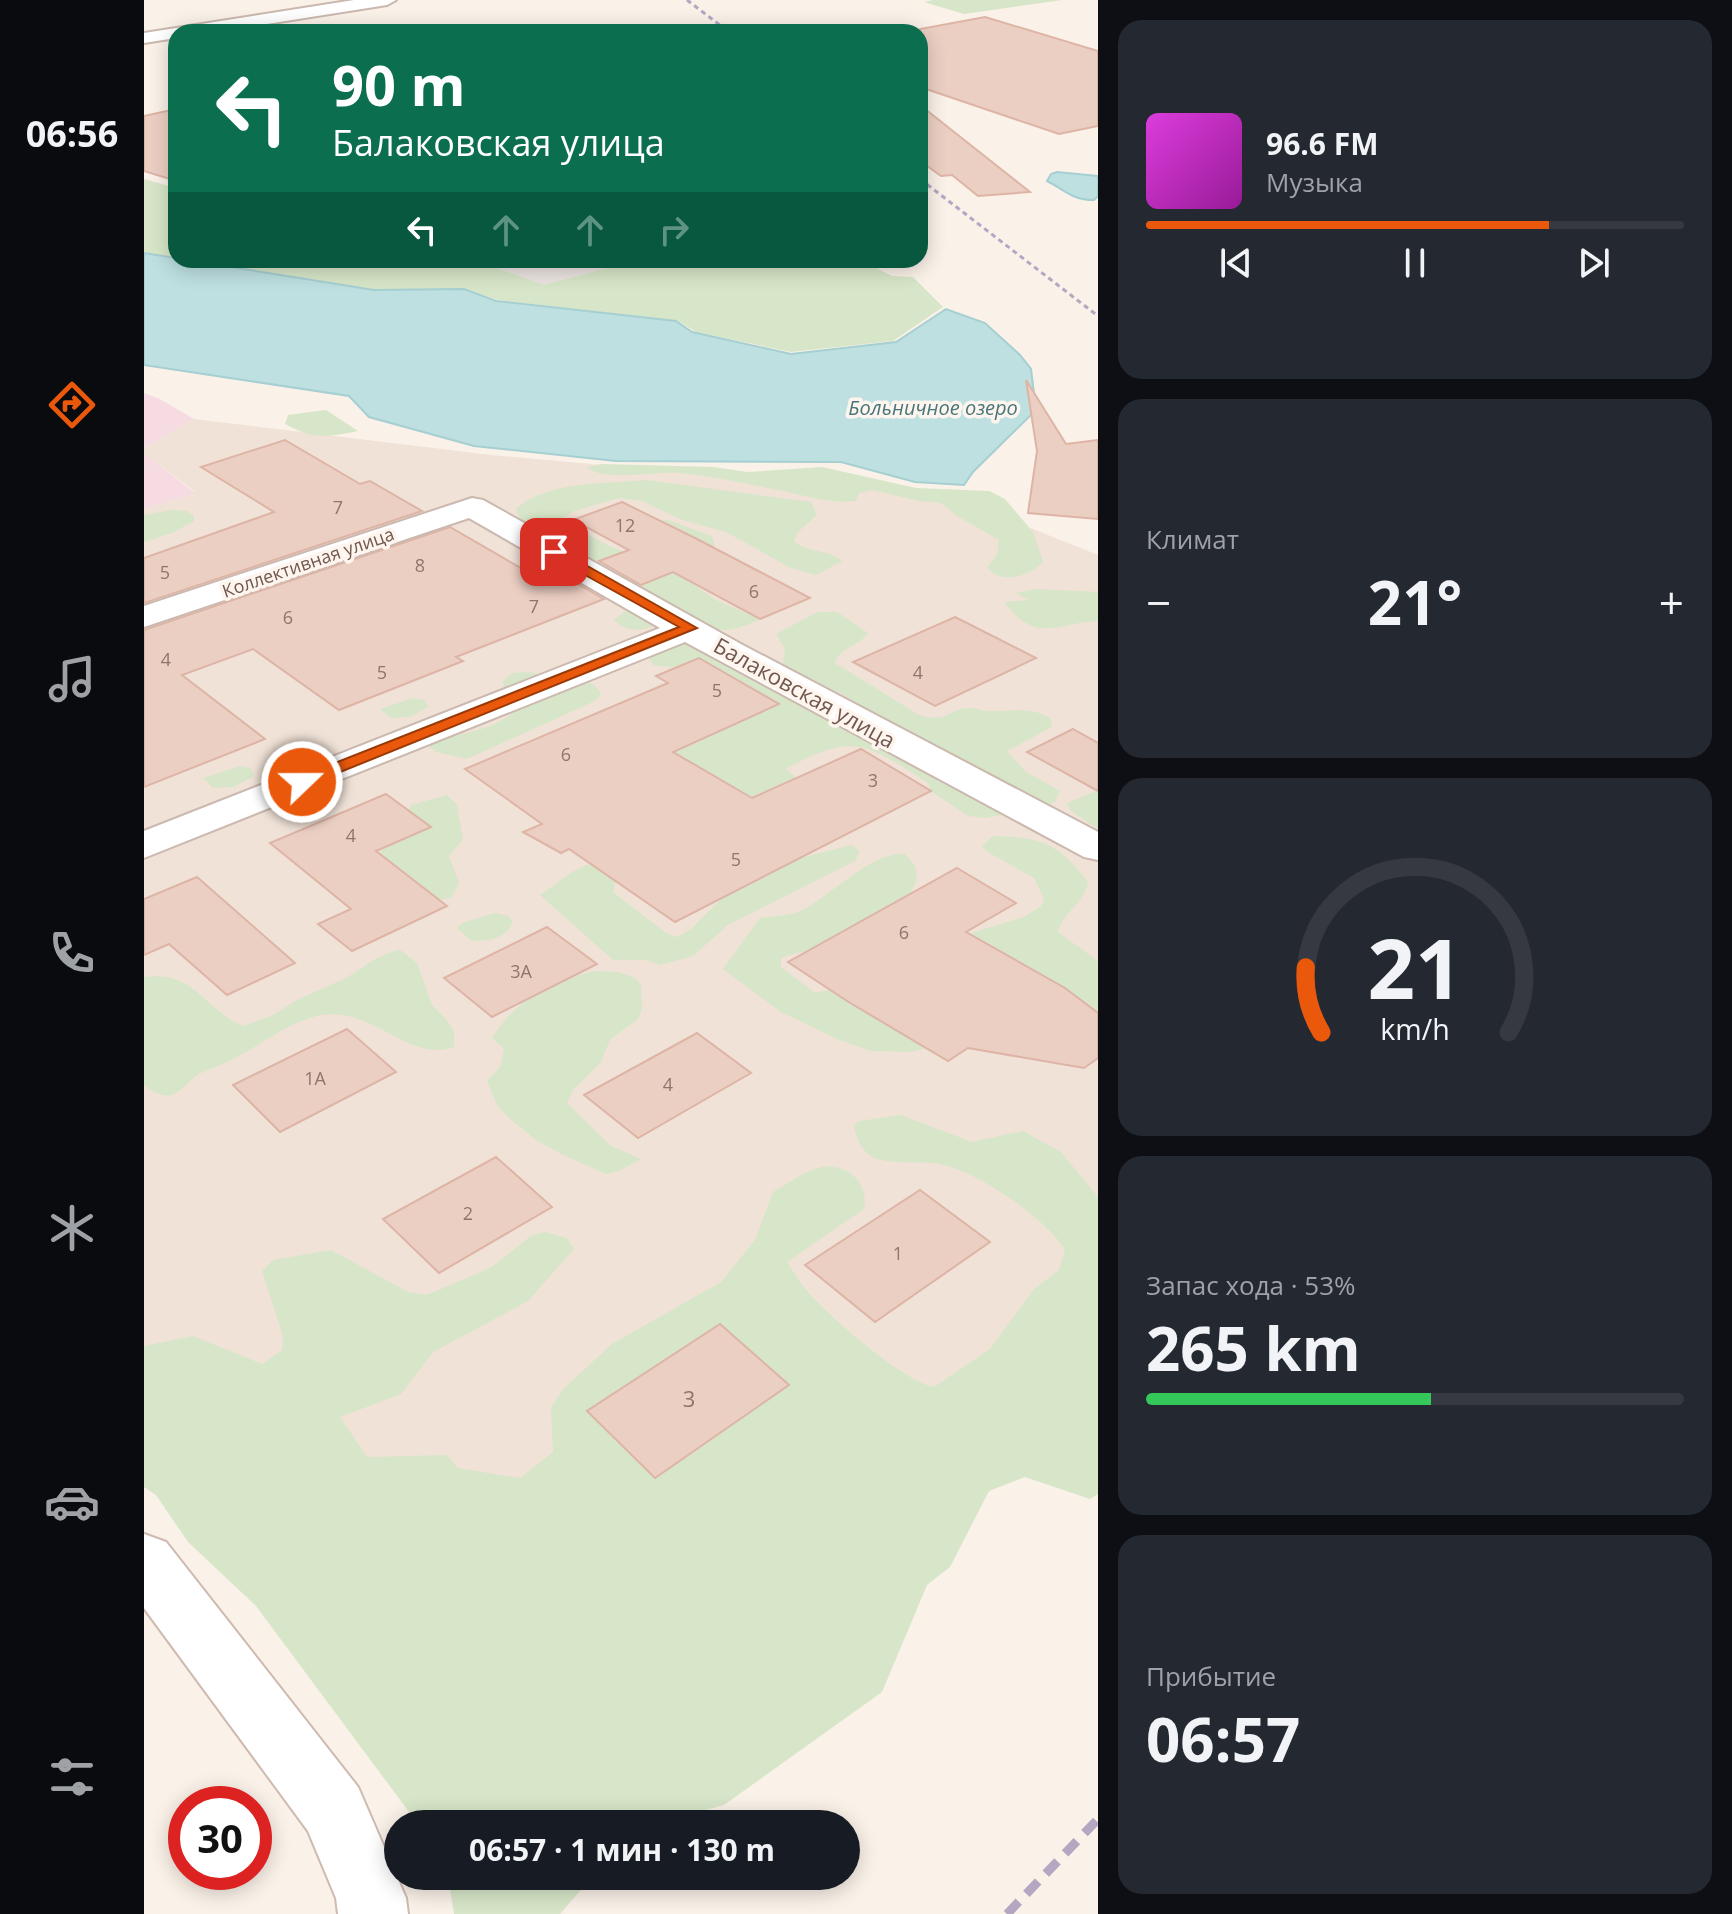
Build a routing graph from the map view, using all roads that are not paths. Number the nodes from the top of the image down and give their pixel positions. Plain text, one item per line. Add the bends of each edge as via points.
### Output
1 (387, 0) edge
2 (233, 24) edge
3 (168, 34) edge
4 (144, 38) edge
5 (472, 507) joint
6 (144, 617) edge
7 (690, 628) junction
8 (144, 846) edge
9 (1098, 848) edge
10 (144, 1560) edge
11 (373, 1914) edge

1 - 2 street
3 - 4 street
5 - 6 street, Коллективная улица
5 - 7 street, Балаковская улица
7 - 8 street
7 - 9 street, Балаковская улица
10 - 11 street via 334,1810

